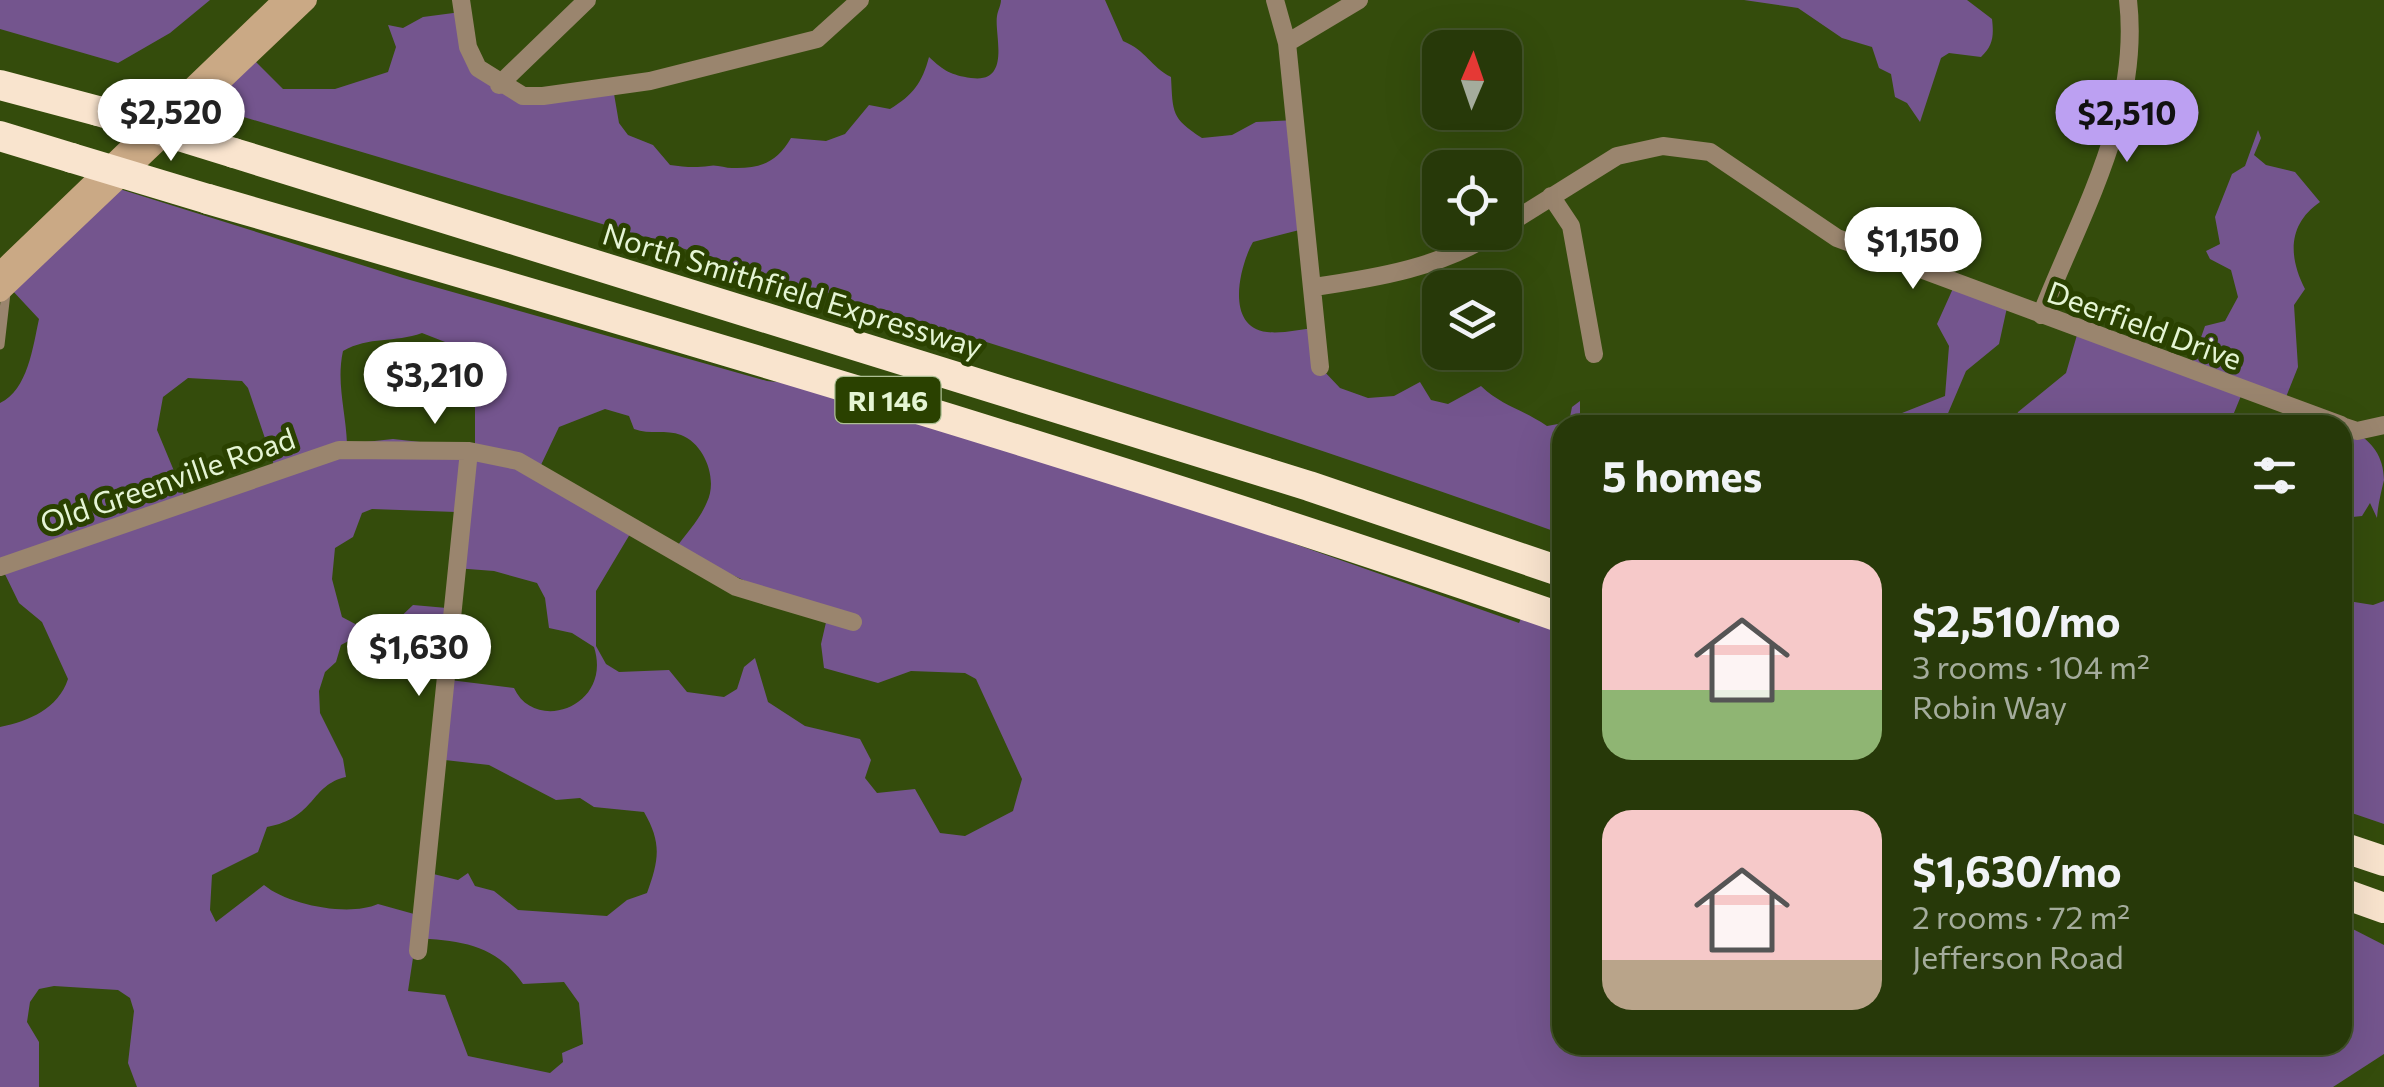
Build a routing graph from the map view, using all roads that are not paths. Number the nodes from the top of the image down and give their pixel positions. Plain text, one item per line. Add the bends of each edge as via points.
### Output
1 (283, 0) edge
2 (307, 0) edge
3 (460, 0) edge
4 (587, 0) edge
5 (860, 0) edge
6 (1276, 0) edge
7 (1359, 0) edge
8 (2128, 0) edge
9 (1287, 43) junction
10 (0, 85) edge
11 (499, 85) junction
12 (0, 136) edge
13 (1551, 196) junction
14 (1522, 215) edge
15 (1468, 250) edge
16 (2, 284) edge
17 (1314, 287) junction
18 (2041, 316) junction
19 (0, 345) edge
20 (1594, 354) dead end
21 (1320, 368) dead end
22 (2314, 415) edge
23 (2384, 425) edge
24 (2352, 427) edge
25 (469, 451) junction
26 (0, 567) edge
27 (1552, 569) edge
28 (1552, 615) edge
29 (853, 622) dead end
30 (2352, 850) edge
31 (2384, 861) edge
32 (2352, 897) edge
33 (2384, 908) edge
34 (418, 952) dead end

1 - 16 main road
2 - 16 main road
3 - 11 street via 473,60
4 - 11 street
5 - 11 street via 817,39 650,81 543,96 522,96
6 - 9 street
7 - 9 street
8 - 18 street via 2131,65 2122,115
9 - 17 street
10 - 27 highway, North Smithfield Expressway / RI 146, bridge via 1290,480
12 - 28 highway, RI 146, bridge via 1212,498
13 - 14 street, Deerfield Drive
13 - 18 street, Deerfield Drive via 1617,156 1662,146 1710,152 1837,238
13 - 20 street via 1571,226
15 - 17 street via 1367,280
16 - 19 lane
17 - 21 street
18 - 22 street, Deerfield Drive
23 - 24 street
25 - 26 street, Old Greenville Road via 339,450
25 - 29 street, Old Greenville Road via 518,461 736,587
25 - 34 street
30 - 31 highway
32 - 33 highway

